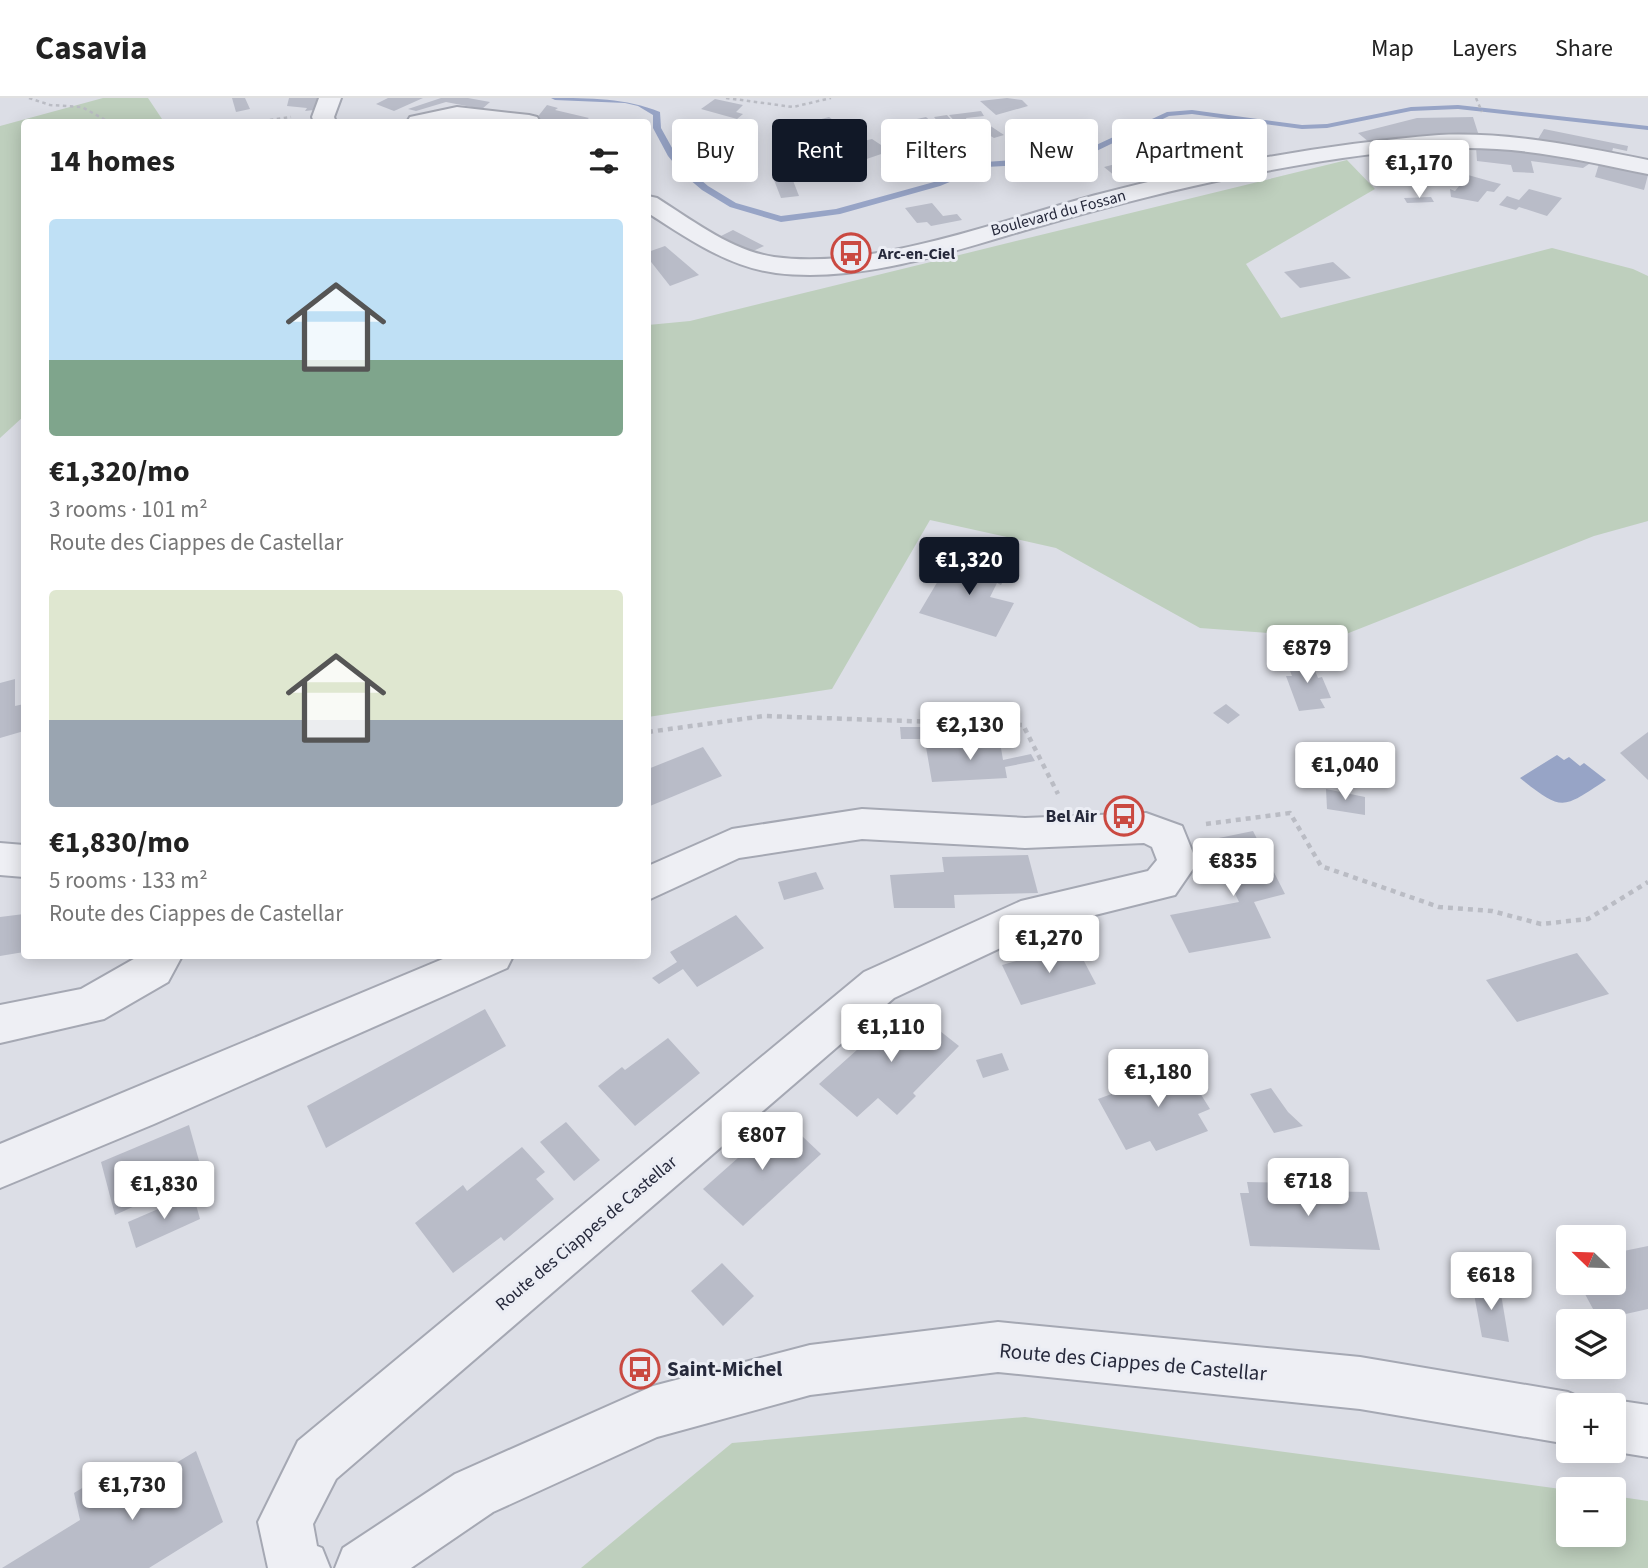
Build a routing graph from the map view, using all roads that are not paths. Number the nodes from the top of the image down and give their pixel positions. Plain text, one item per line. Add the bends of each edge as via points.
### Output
1 (330, 98) edge
2 (324, 119) edge
3 (433, 119) edge
4 (502, 119) edge
5 (1648, 167) edge
6 (651, 205) edge
7 (0, 859) edge
8 (21, 861) edge
9 (651, 883) edge
10 (159, 959) edge
11 (485, 959) edge
12 (0, 1024) edge
13 (0, 1166) edge
14 (1556, 1416) edge
15 (1626, 1428) edge
16 (1648, 1431) edge
17 (292, 1566) edge
18 (363, 1568) edge

1 - 2 street
3 - 4 street via 457,114
5 - 6 street, Boulevard du Fossan via 1525,144 1416,143 1196,176 902,254 810,267 750,260
7 - 8 street
9 - 17 street, Route des Ciappes de Castellar via 732,844 862,824 1025,833 1146,828 1168,837 1177,863 1161,884 1035,913 879,985 317,1460 285,1522
10 - 12 street via 153,969 89,1006
11 - 13 street
14 - 18 street, Route des Ciappes de Castellar via 1360,1383 998,1348 823,1369 653,1412 474,1493
15 - 16 street

